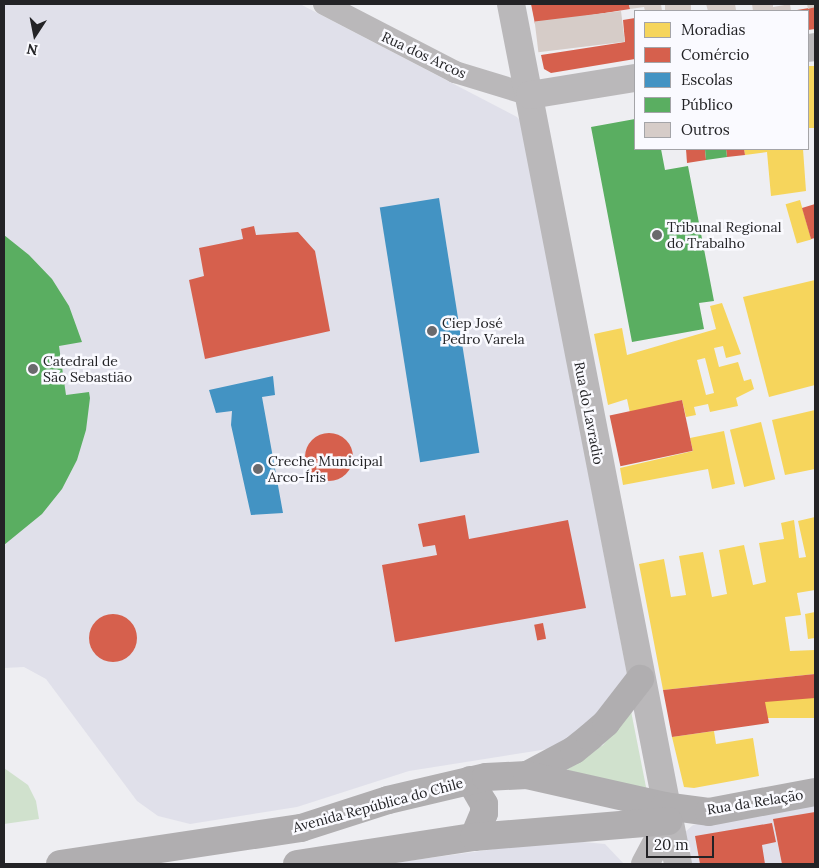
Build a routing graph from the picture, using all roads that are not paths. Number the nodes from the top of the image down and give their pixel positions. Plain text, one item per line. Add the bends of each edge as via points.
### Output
1 (324, 4) edge
2 (511, 4) edge
3 (634, 78) edge
4 (530, 95) junction
5 (640, 679) junction
6 (527, 775) junction
7 (470, 780) junction
8 (815, 792) edge
9 (666, 814) junction
10 (474, 837) junction
11 (60, 864) edge
12 (296, 864) edge
13 (645, 864) edge
14 (678, 864) edge

1 - 4 street, Rua dos Arcos via 455,72
2 - 4 street, Rua do Lavradio
3 - 4 street
4 - 5 street, Rua do Lavradio
5 - 6 main road via 590,737 574,750
5 - 9 street, Rua do Lavradio
6 - 7 main road, Avenida República do Chile
6 - 9 main road, Avenida República do Chile
7 - 10 main road via 484,804 484,813
7 - 11 main road, Avenida República do Chile via 388,800 301,828
8 - 9 main road, Rua da Relação via 709,812
9 - 10 main road
9 - 13 street
9 - 14 street, Rua do Lavradio
10 - 12 main road

